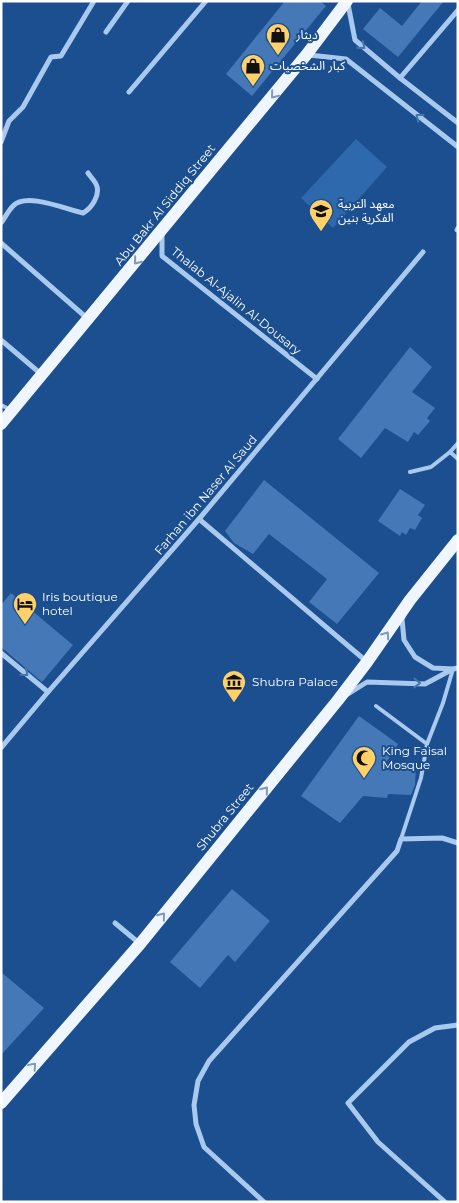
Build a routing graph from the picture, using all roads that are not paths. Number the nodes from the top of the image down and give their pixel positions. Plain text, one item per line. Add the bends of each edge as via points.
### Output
1 (94, 1) edge
2 (128, 1) edge
3 (206, 1) edge
4 (347, 1) edge
5 (458, 10) edge
6 (106, 32) dead end
7 (307, 54) junction
8 (400, 78) junction
9 (129, 92) dead end
10 (458, 123) edge
11 (1, 142) edge
12 (458, 147) edge
13 (88, 173) dead end
14 (1, 223) edge
15 (162, 230) junction
16 (1, 243) edge
17 (422, 252) dead end
18 (89, 320) junction
19 (1, 340) edge
20 (43, 376) junction
21 (317, 379) junction
22 (1, 405) edge
23 (13, 411) junction
24 (1, 424) edge
25 (458, 444) edge
26 (450, 452) junction
27 (458, 459) edge
28 (410, 472) dead end
29 (199, 519) junction
30 (458, 540) edge
31 (410, 600) junction
32 (1, 653) edge
33 (367, 662) junction
34 (456, 668) edge
35 (48, 692) junction
36 (338, 700) junction
37 (376, 706) dead end
38 (427, 744) junction
39 (1, 748) edge
40 (401, 839) junction
41 (458, 843) edge
42 (116, 923) dead end
43 (140, 944) junction
44 (458, 1025) edge
45 (2, 1099) edge
46 (264, 1202) edge
47 (445, 1202) edge

1 - 11 street via 61,56 51,57 22,108 9,121
2 - 6 street
3 - 9 street
4 - 7 main road, Abu Bakr Al Siddiq Street
4 -> 8 street via 355,40
5 - 8 street
12 -> 7 street via 346,59
7 -> 15 main road, Abu Bakr Al Siddiq Street
8 - 10 street
13 - 14 street via 98,191 89,210 83,213 36,200 25,201 14,205
15 -> 18 main road, Abu Bakr Al Siddiq Street
15 - 21 street, Thalab Al-Ajalin Al-Dousary via 162,256
16 - 18 street
17 - 21 street, Farhan ibn Naser Al Saud
18 - 20 main road, Abu Bakr Al Siddiq Street
19 - 20 street
20 - 23 main road, Abu Bakr Al Siddiq Street
21 - 29 street, Farhan ibn Naser Al Saud
22 - 23 lane
23 - 24 main road, Abu Bakr Al Siddiq Street
25 - 26 lane
26 - 27 lane
26 - 28 lane via 431,467
29 - 33 street
29 - 35 street, Farhan ibn Naser Al Saud
30 - 31 main road, Shubra Street
33 -> 31 main road, Shubra Street
31 - 34 street via 402,619 404,640 415,657 433,668
32 -> 35 street
33 - 36 main road, Shubra Street
36 -> 34 street via 367,682 425,684
34 - 38 lane
35 - 39 street, Farhan ibn Naser Al Saud
43 -> 36 main road, Shubra Street
37 - 38 lane
38 - 40 lane via 421,778
40 - 41 street via 442,838
40 - 46 street via 397,851 209,1061 198,1081 194,1105 204,1147
42 - 43 street
45 -> 43 main road, Shubra Street
44 - 47 street via 436,1028 409,1042 348,1103 378,1142

